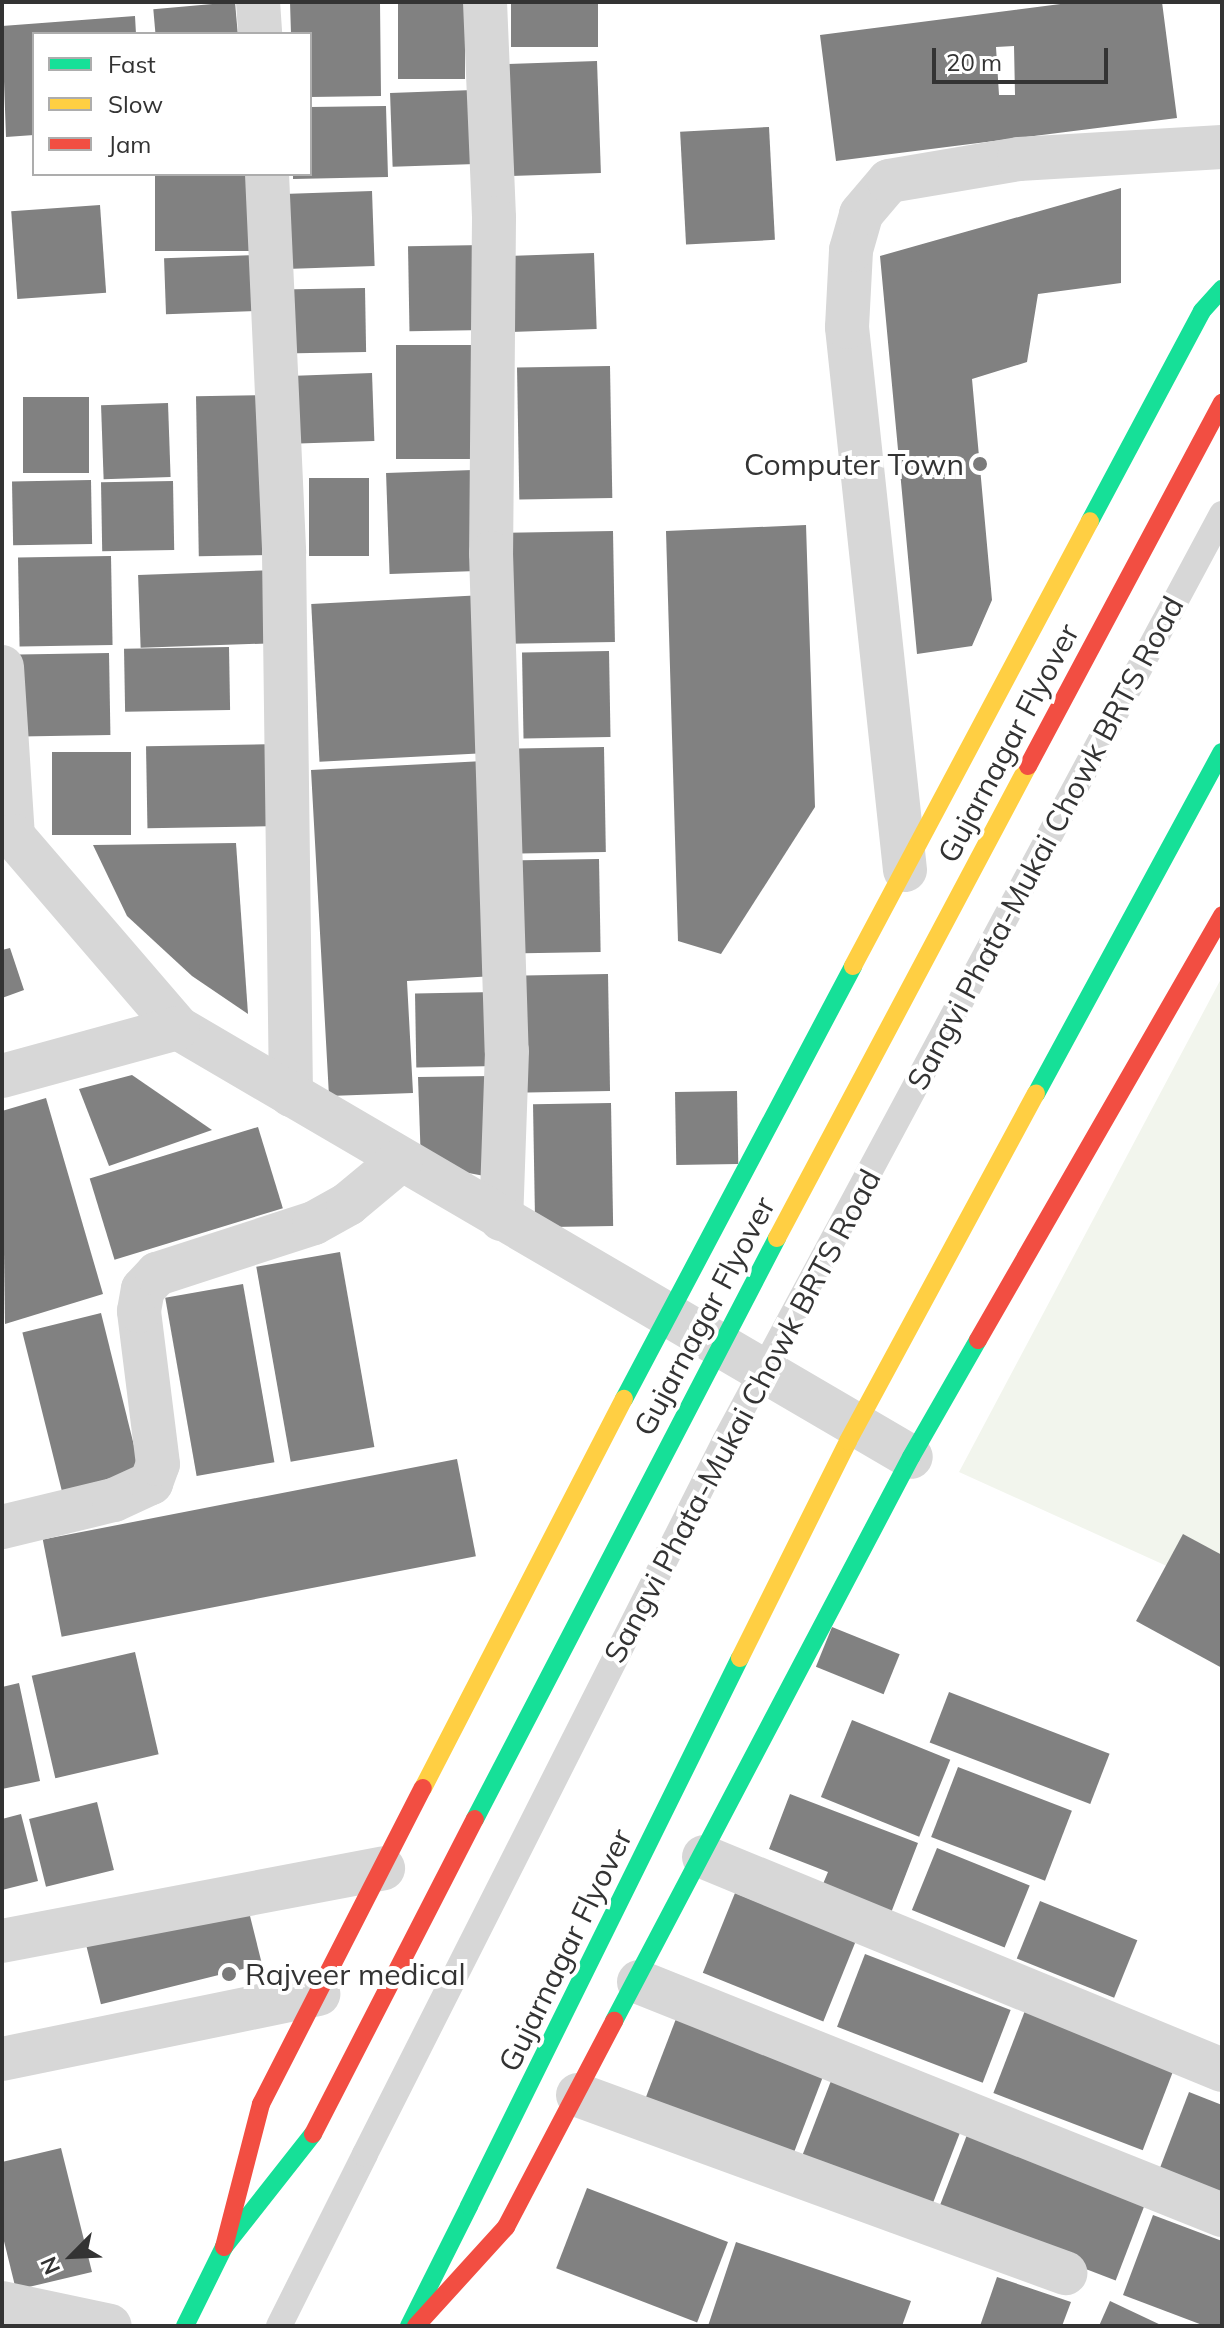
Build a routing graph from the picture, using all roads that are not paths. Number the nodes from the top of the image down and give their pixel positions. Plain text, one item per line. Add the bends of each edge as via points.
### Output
1 (258, 2) edge
2 (485, 2) edge
3 (260, 32) edge
4 (1222, 147) edge
5 (267, 176) edge
6 (1222, 289) edge
7 (1222, 402) edge
8 (1222, 514) edge
9 (2, 667) edge
10 (1222, 752) edge
11 (8, 836) edge
12 (905, 870) junction
13 (1222, 915) edge
14 (178, 1028) junction
15 (2, 1076) edge
16 (291, 1095) junction
17 (401, 1160) junction
18 (501, 1219) junction
19 (666, 1317) junction
20 (911, 1457) junction
21 (2, 1527) edge
22 (704, 1857) junction
23 (383, 1868) junction
24 (2, 1941) edge
25 (639, 1982) junction
26 (318, 1994) junction
27 (2, 2059) edge
28 (1222, 2070) edge
29 (578, 2095) junction
30 (1222, 2215) edge
31 (224, 2247) junction
32 (1065, 2273) dead end
33 (2, 2303) edge
34 (110, 2326) edge
35 (185, 2326) edge
36 (279, 2326) edge
37 (409, 2326) edge
38 (416, 2326) edge

1 - 3 street
2 - 18 street via 494,218 491,553 507,1051
4 - 12 street via 1019,159 889,181 861,214 851,250 847,327
5 - 16 street via 284,553
6 - 12 main road via 1202,311
7 - 31 main road, Gujarnagar Flyover, bridge via 717,1349 313,2134
8 - 36 lane, Sangvi Phata-Mukai Chowk BRTS Road, bridge via 725,1441
9 - 11 street
10 - 37 main road, Gujarnagar Flyover, bridge via 848,1441
11 - 14 street
12 - 19 main road
13 - 20 main road
14 - 15 street
14 - 16 street
16 - 17 street
17 - 18 street
17 - 21 street via 348,1204 314,1223 157,1274 143,1289 139,1311 158,1464 151,1483 114,1500
18 - 19 street
19 - 20 street
19 - 23 main road
20 - 22 main road
22 - 25 main road
22 - 28 street
23 - 24 street
23 - 26 main road
25 - 29 main road
25 - 30 street
26 - 27 street
26 - 31 main road via 261,2104
29 - 32 street
29 - 38 main road via 506,2227
31 - 35 main road
33 - 34 street

